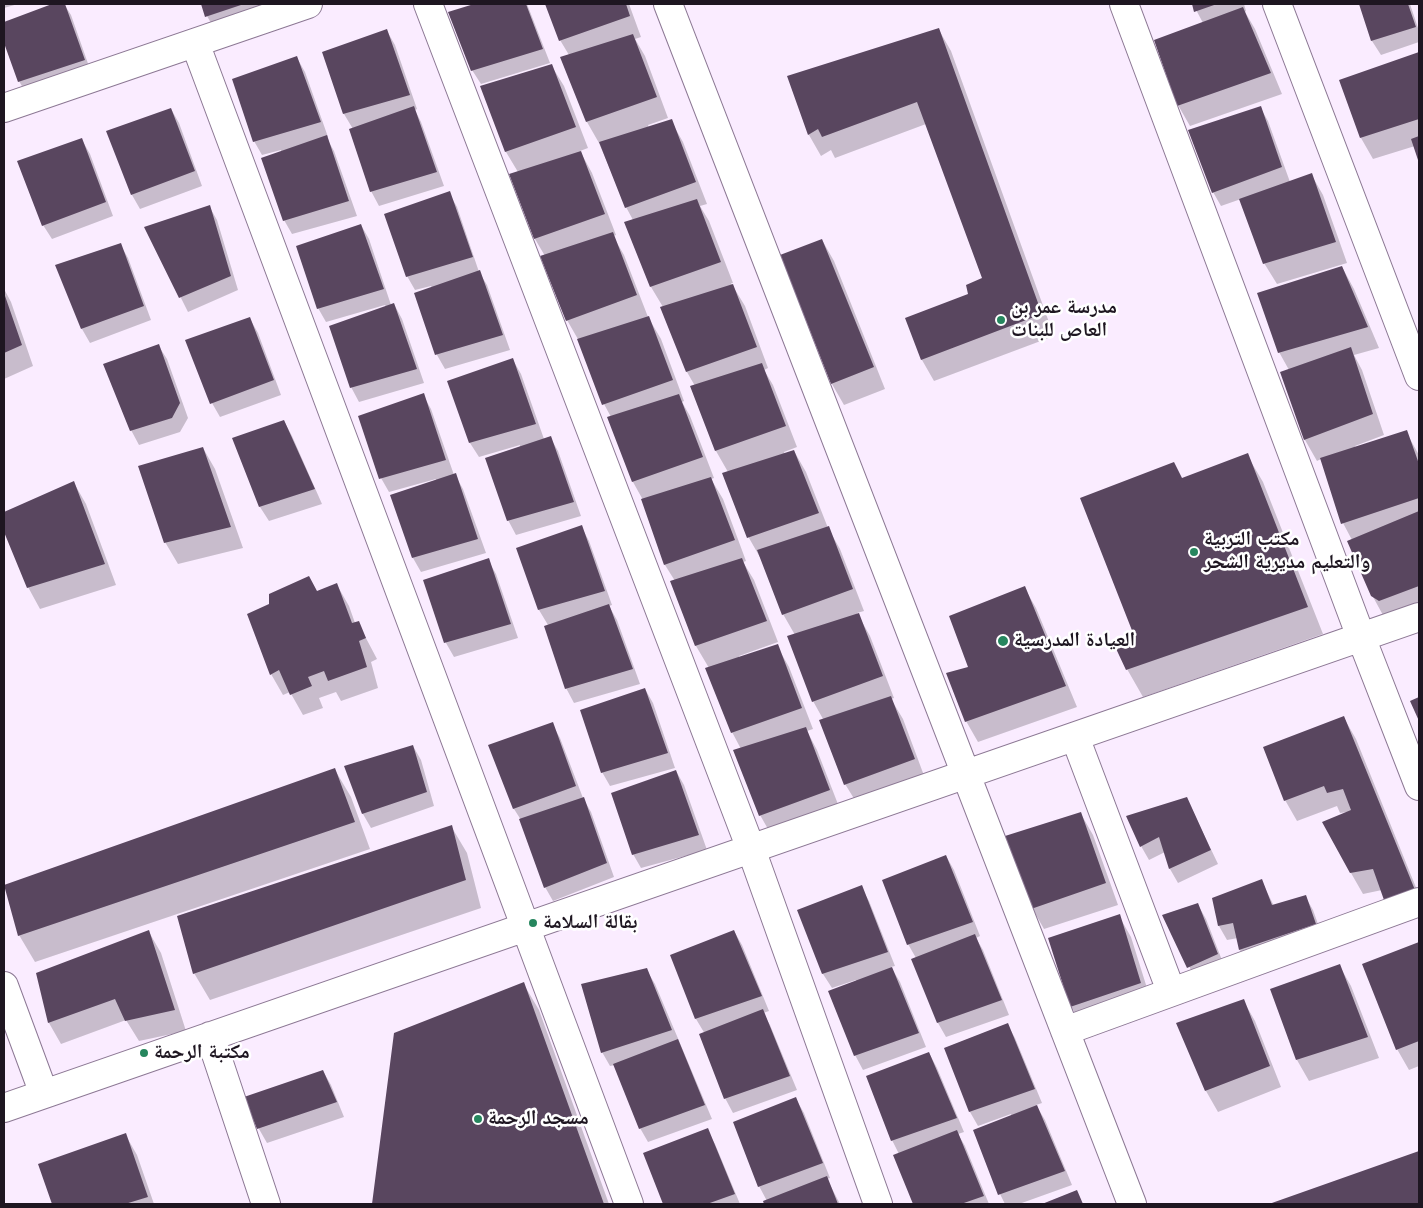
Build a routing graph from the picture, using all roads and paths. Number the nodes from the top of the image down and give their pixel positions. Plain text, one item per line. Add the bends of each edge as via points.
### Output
1 (308, 4) edge
2 (428, 4) edge
3 (668, 4) edge
4 (1124, 4) edge
5 (1277, 4) edge
6 (195, 43) junction
7 (4, 108) edge
8 (1419, 376) edge
9 (1419, 617) edge
10 (1362, 637) junction
11 (1075, 736) junction
12 (966, 774) junction
13 (1419, 786) edge
14 (752, 849) junction
15 (1419, 902) edge
16 (526, 927) junction
17 (4, 986) edge
18 (1171, 992) junction
19 (1065, 1031) junction
20 (210, 1036) junction
21 (44, 1094) junction
22 (4, 1108) edge
23 (266, 1204) edge
24 (629, 1204) edge
25 (878, 1204) edge
26 (1132, 1204) edge

1 - 6 street
2 - 14 street
3 - 12 street
4 - 10 street
5 - 8 street
6 - 7 street
6 - 16 street
9 - 10 street
10 - 11 street
10 - 13 street
11 - 12 street
11 - 18 street
12 - 14 street
12 - 19 street
14 - 16 street
14 - 25 street
15 - 18 street
16 - 20 street
16 - 24 street
17 - 21 street
18 - 19 street
19 - 26 street
20 - 21 street
20 - 23 street
21 - 22 street

